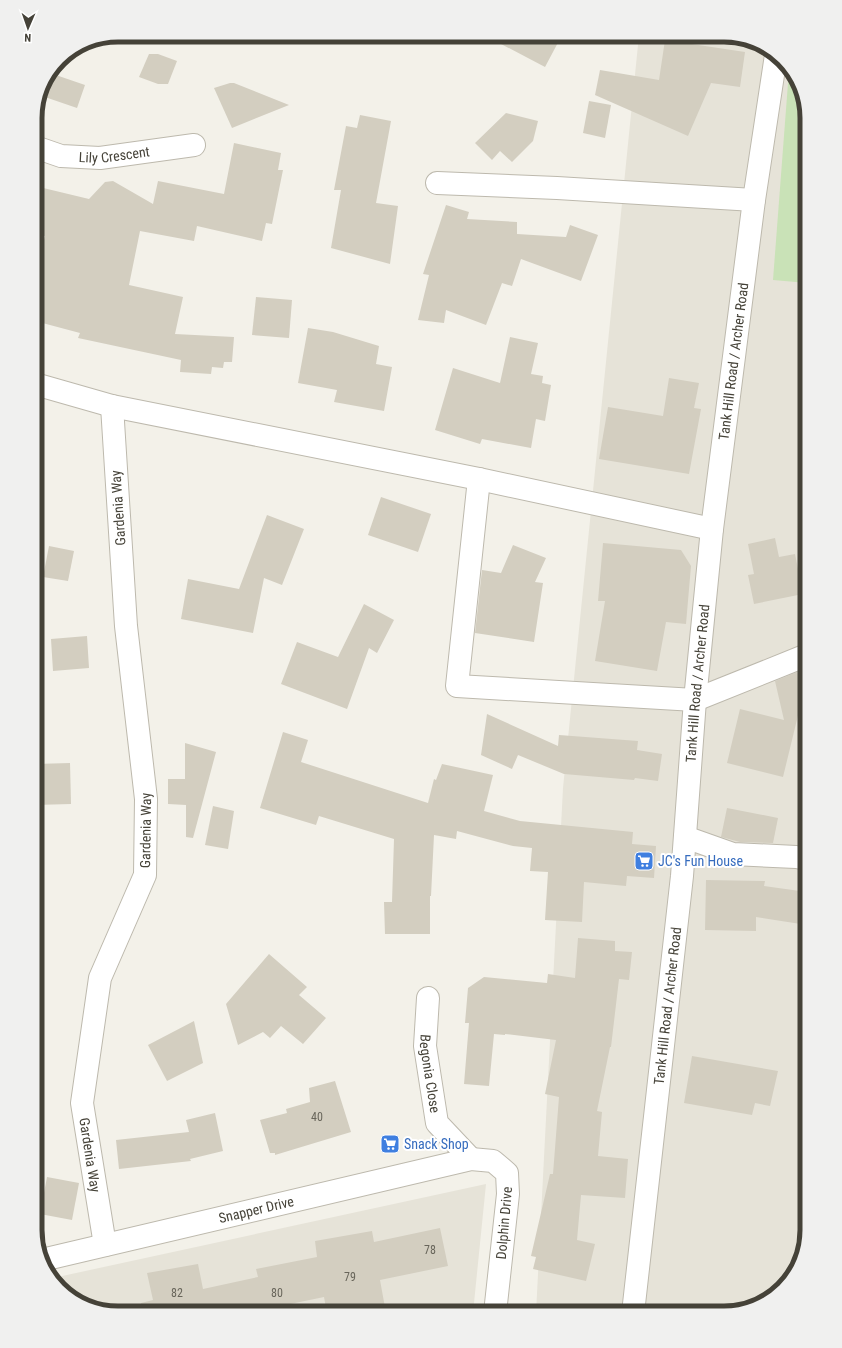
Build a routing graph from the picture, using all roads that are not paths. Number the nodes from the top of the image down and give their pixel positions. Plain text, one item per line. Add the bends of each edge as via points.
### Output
1 (775, 62) edge
2 (194, 145) dead end
3 (42, 149) edge
4 (437, 183) dead end
5 (754, 200) junction
6 (42, 386) edge
7 (112, 406) junction
8 (479, 479) junction
9 (712, 529) junction
10 (800, 658) edge
11 (695, 700) junction
12 (685, 837) junction
13 (800, 857) edge
14 (428, 998) dead end
15 (471, 1159) junction
16 (105, 1245) junction
17 (48, 1259) edge
18 (496, 1306) edge
19 (634, 1306) edge

1 - 5 street, Tank Hill Road / Archer Road
2 - 3 street, Lily Crescent via 100,158 61,156
4 - 5 street
5 - 9 street, Tank Hill Road / Archer Road
6 - 7 street
7 - 8 street
7 - 16 street, Gardenia Way via 126,626 146,807 145,875 100,978 82,1103
8 - 9 street
8 - 11 street via 457,686
9 - 11 street, Tank Hill Road / Archer Road
10 - 11 street
11 - 12 street, Tank Hill Road / Archer Road
12 - 13 street via 733,854
12 - 19 street, Tank Hill Road / Archer Road
14 - 15 street, Begonia Close via 425,1046 438,1123
15 - 16 street, Snapper Drive
15 - 18 street, Dolphin Drive via 493,1161 507,1173 508,1194
16 - 17 street, Snapper Drive

